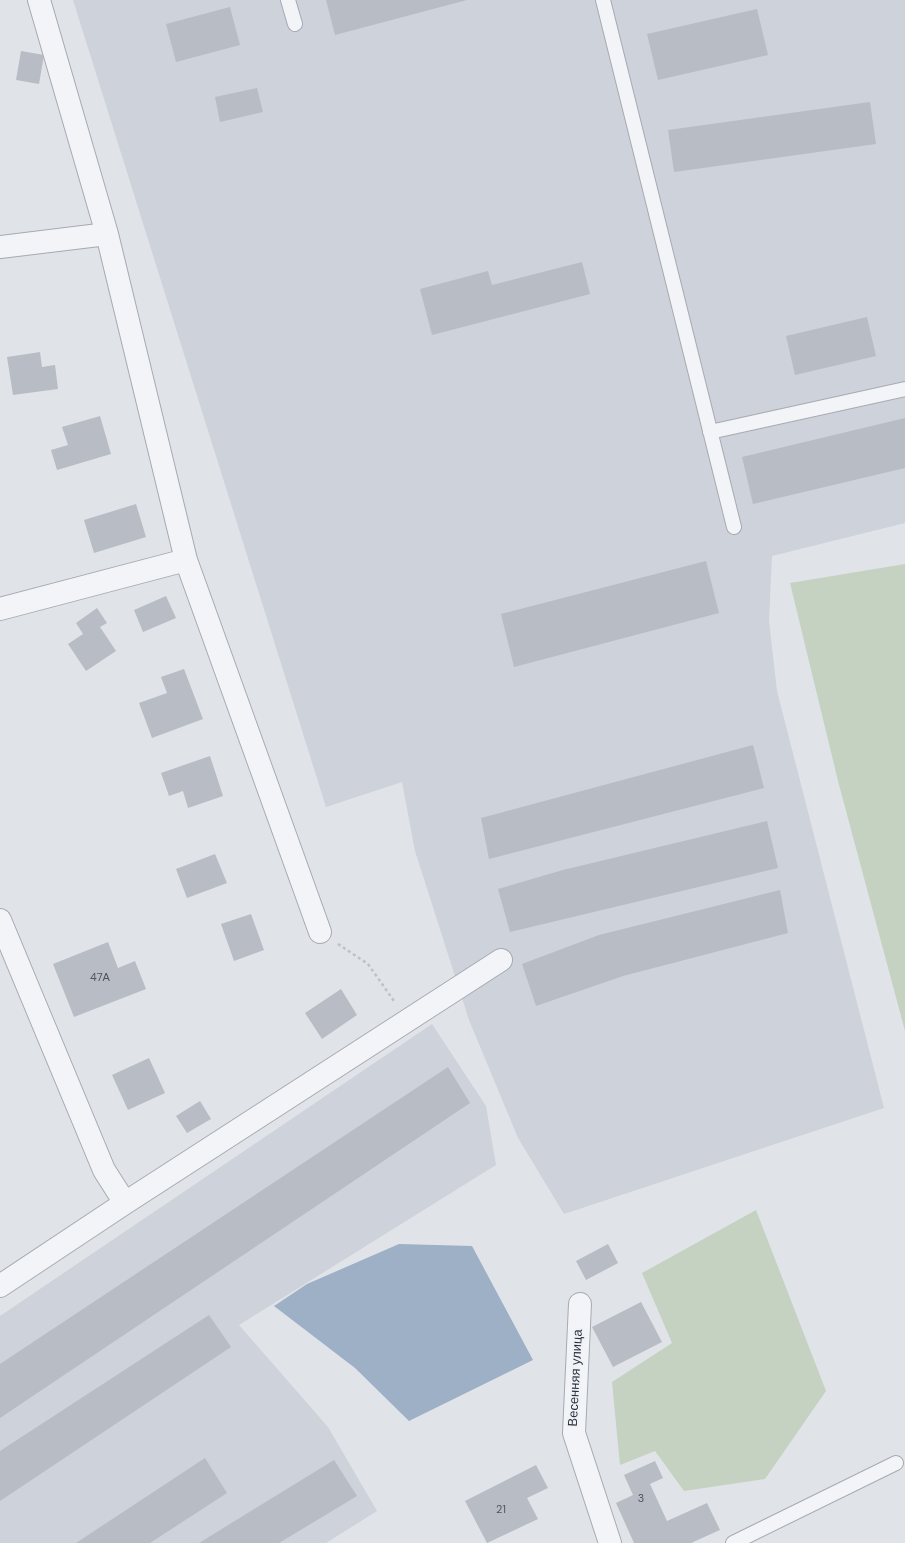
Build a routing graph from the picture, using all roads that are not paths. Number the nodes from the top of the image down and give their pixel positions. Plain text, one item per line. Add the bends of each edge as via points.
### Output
1 (39, 0) edge
2 (288, 0) edge
3 (603, 0) edge
4 (295, 24) dead end
5 (107, 234) junction
6 (0, 247) edge
7 (905, 389) edge
8 (710, 432) junction
9 (734, 527) dead end
10 (186, 560) junction
11 (0, 609) edge
12 (0, 920) edge
13 (320, 932) road end
14 (501, 960) dead end
15 (125, 1203) junction
16 (0, 1286) edge
17 (580, 1304) dead end
18 (896, 1463) dead end
19 (610, 1543) edge
20 (733, 1543) edge

1 - 5 street
2 - 4 lane
3 - 8 lane
5 - 6 street
5 - 10 street
7 - 8 lane
8 - 9 lane
10 - 11 street
10 - 13 street
12 - 15 street via 101,1163
14 - 15 street
15 - 16 street
17 - 19 street, Весенняя улица via 574,1433
18 - 20 lane

